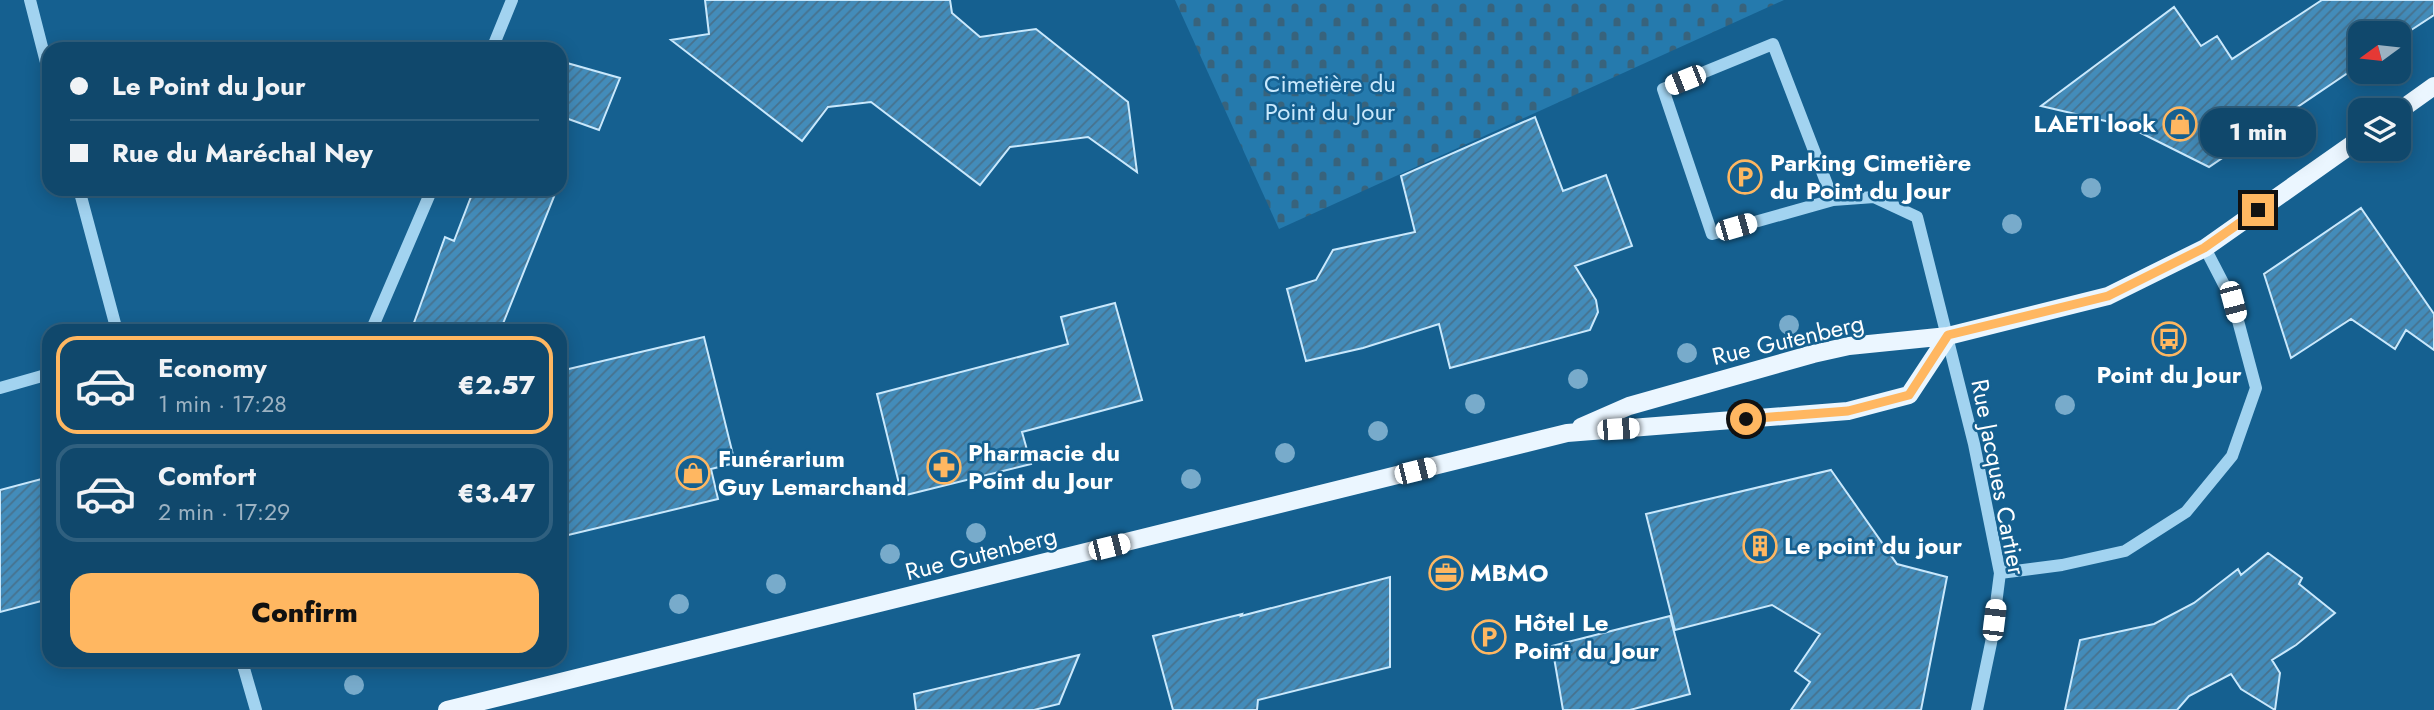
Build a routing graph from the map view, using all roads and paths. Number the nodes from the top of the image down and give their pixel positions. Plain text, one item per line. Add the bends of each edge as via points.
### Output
1 (30, 0) edge
2 (512, 0) edge
3 (495, 42) edge
4 (42, 47) edge
5 (2434, 86) edge
6 (2411, 102) edge
7 (2348, 147) edge
8 (81, 196) edge
9 (429, 196) edge
10 (1833, 200) junction
11 (2204, 248) junction
12 (115, 324) edge
13 (374, 324) edge
14 (1948, 335) junction
15 (42, 376) edge
16 (0, 388) edge
17 (1567, 433) junction
18 (2000, 573) junction
19 (244, 667) edge
20 (256, 710) edge
21 (447, 710) edge
22 (1977, 710) edge

1 - 4 street
2 - 3 street
5 - 6 main road
7 - 11 main road
8 - 12 street
9 - 13 street
10 - 10 street via 1773,44 1664,89 1712,234
10 - 14 street, Rue Jacques Cartier via 1874,197 1917,217
11 - 14 main road via 2108,296
11 - 18 street via 2233,302 2256,388 2232,456 2186,512 2124,551
14 - 17 main road, Rue Gutenberg via 1813,354 1629,405
14 - 17 main road, Rue Gutenberg via 1909,395 1848,411
14 - 18 street, Rue Jacques Cartier
15 - 16 street
17 - 21 main road, Rue Gutenberg
18 - 22 street, Rue Jacques Cartier via 1992,643
19 - 20 street

